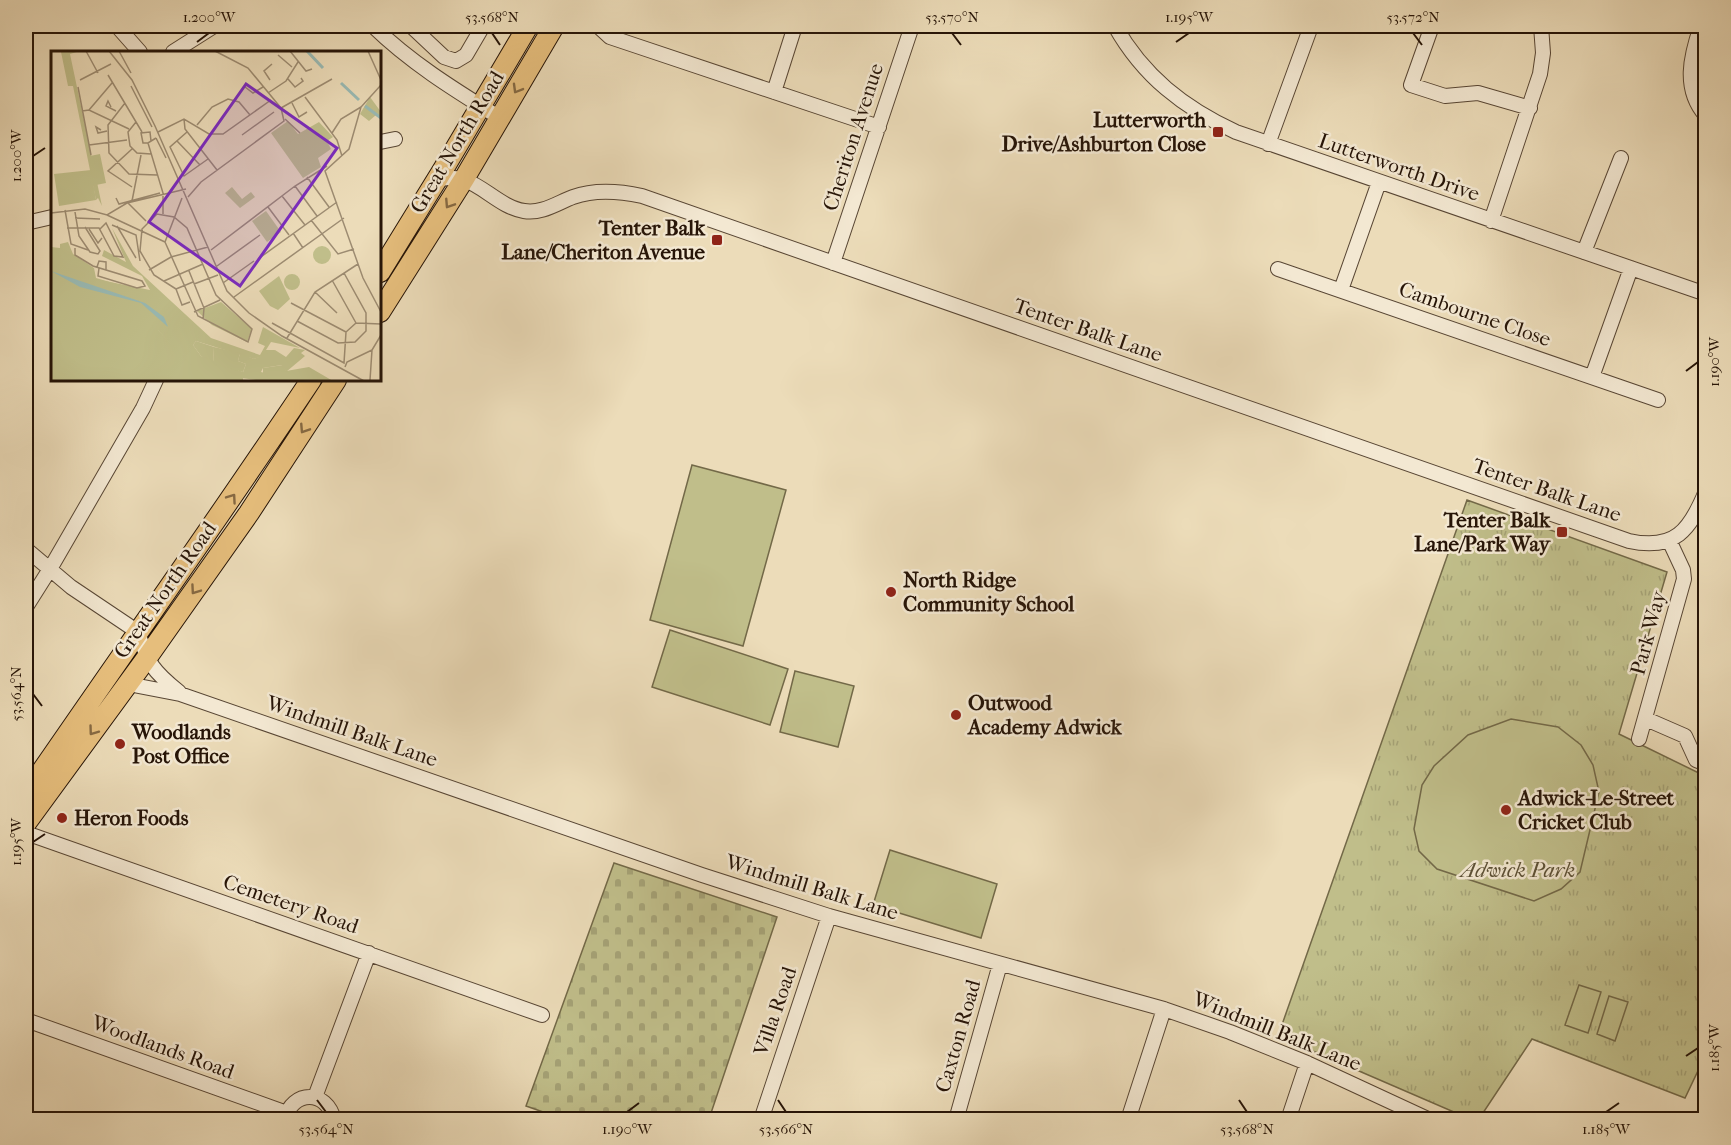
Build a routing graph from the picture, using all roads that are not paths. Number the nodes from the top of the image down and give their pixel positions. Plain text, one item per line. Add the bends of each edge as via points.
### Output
1 (117, 26) edge
2 (214, 26) edge
3 (373, 26) edge
4 (411, 26) edge
5 (483, 26) edge
6 (528, 26) edge
7 (554, 26) edge
8 (598, 26) edge
9 (795, 26) edge
10 (912, 26) edge
11 (1115, 26) edge
12 (1309, 26) edge
13 (1432, 26) edge
14 (1541, 26) edge
15 (1701, 26) edge
16 (139, 51) edge
17 (175, 51) edge
18 (774, 92) junction
19 (481, 106) junction
20 (1530, 108) junction
21 (1706, 116) edge
22 (500, 118) junction
23 (879, 127) junction
24 (395, 139) dead end
25 (381, 142) edge
26 (1268, 144) junction
27 (454, 152) junction
28 (1621, 158) dead end
29 (464, 179) junction
30 (436, 181) junction
31 (1379, 182) junction
32 (51, 217) edge
33 (1491, 220) junction
34 (26, 223) edge
35 (1584, 252) junction
36 (833, 263) junction
37 (1278, 268) dead end
38 (1631, 268) junction
39 (381, 270) edge
40 (1341, 291) junction
41 (1706, 294) edge
42 (381, 310) edge
43 (1592, 377) junction
44 (156, 381) edge
45 (310, 381) edge
46 (335, 381) edge
47 (1658, 400) dead end
48 (1706, 491) edge
49 (1669, 540) junction
50 (26, 549) edge
51 (50, 569) junction
52 (26, 607) edge
53 (138, 632) junction
54 (146, 659) junction
55 (128, 684) junction
56 (180, 694) junction
57 (1646, 719) junction
58 (1639, 739) dead end
59 (1706, 764) edge
60 (26, 794) edge
61 (26, 823) edge
62 (26, 833) edge
63 (829, 916) junction
64 (369, 953) junction
65 (1000, 964) junction
66 (1164, 1009) junction
67 (542, 1015) dead end
68 (26, 1020) edge
69 (1307, 1063) junction
70 (315, 1097) junction
71 (286, 1116) edge
72 (333, 1119) edge
73 (761, 1119) edge
74 (956, 1119) edge
75 (1128, 1119) edge
76 (1288, 1119) edge
77 (1430, 1119) edge

1 - 16 street
2 - 17 street
3 - 19 street via 419,65
4 - 5 street via 444,57 456,61 466,55
6 - 19 highway, Great North Road
7 -> 22 highway, Great North Road
8 - 18 street via 610,37
9 - 18 street
10 - 23 street, Cheriton Avenue
11 - 26 street, Lutterworth Drive via 1150,74 1176,98 1207,119
12 - 26 street
13 - 20 street via 1411,85 1445,96 1478,93
14 - 20 street via 1543,52
15 - 21 street via 1690,72 1693,92
18 - 23 street
19 - 22 street
19 - 27 highway, Great North Road
20 - 33 street
22 - 29 highway, Great North Road
23 - 36 street, Cheriton Avenue
24 - 25 street
26 - 31 street, Lutterworth Drive
27 - 29 street
27 - 30 highway, Great North Road
28 - 35 street
29 - 30 street via 447,176
29 - 36 street, Tenter Balk Lane via 512,208 526,212 545,210 592,192 642,196
29 -> 42 highway, Great North Road
30 - 39 highway, Great North Road
31 - 33 street, Lutterworth Drive
31 - 40 street
32 - 34 street
33 - 35 street, Lutterworth Drive
35 - 38 street, Lutterworth Drive
36 - 49 street, Tenter Balk Lane via 1629,541 1646,544
37 - 40 street, Cambourne Close
38 - 41 street, Lutterworth Drive
38 - 43 street
40 - 43 street, Cambourne Close
43 - 47 street, Cambourne Close
44 - 51 street
53 -> 45 highway, Great North Road
46 -> 54 highway, Great North Road
48 - 49 street via 1689,525
49 - 57 street, Park Way via 1684,579
50 - 51 street
51 - 52 street
51 - 53 street
53 - 54 street
53 - 60 highway, Great North Road
54 - 55 highway, Great North Road
54 - 56 street, Windmill Balk Lane
55 - 56 street, Windmill Balk Lane
55 -> 61 highway, Great North Road
56 - 63 street, Windmill Balk Lane
57 - 58 street, Park Way
57 - 59 street via 1685,736 1696,760
62 - 64 street, Cemetery Road
63 - 65 street, Windmill Balk Lane
63 - 73 street, Villa Road
64 - 67 street, Cemetery Road
64 - 70 street
65 - 66 street, Windmill Balk Lane
65 - 74 street, Caxton Road
66 - 69 street, Windmill Balk Lane
66 - 75 street
68 - 71 street, Woodlands Road
69 - 76 street
69 - 77 street, Windmill Balk Lane
70 - 71 street via 295,1101
70 - 72 street via 329,1107

